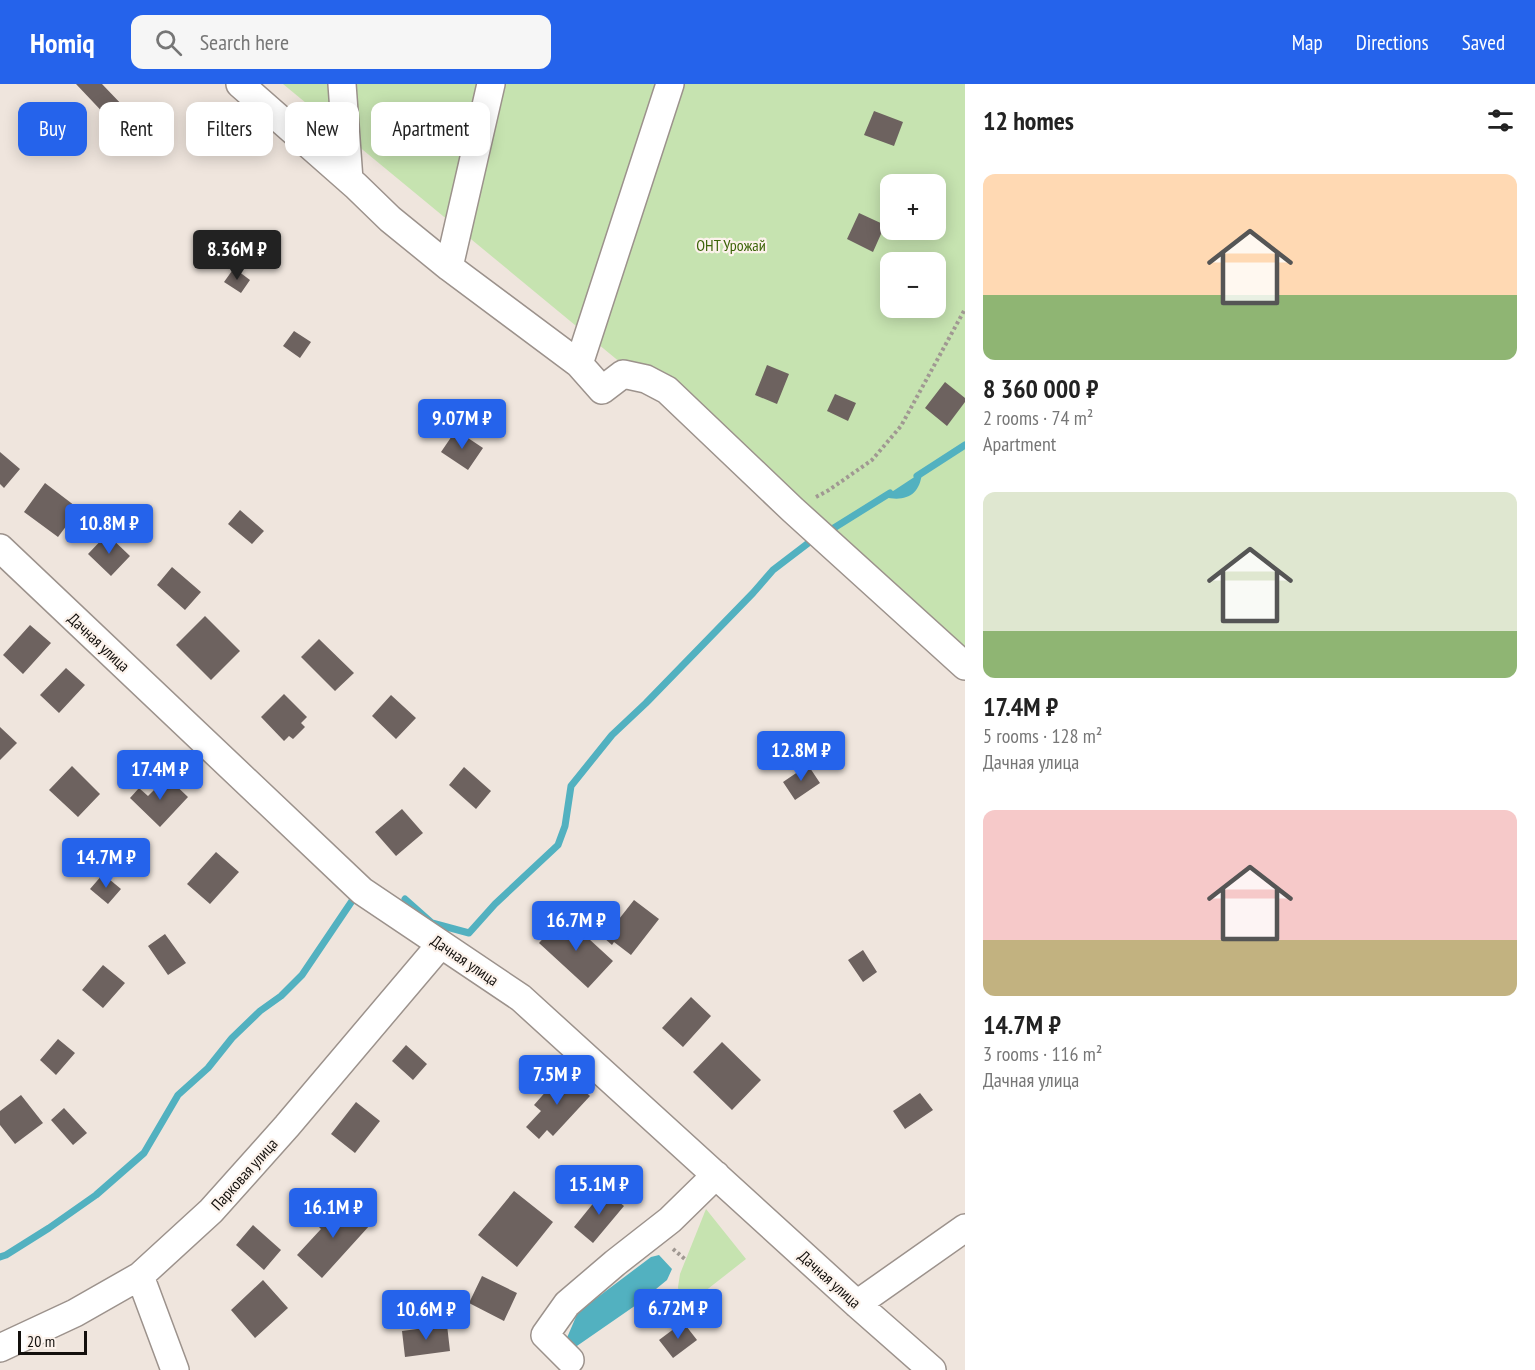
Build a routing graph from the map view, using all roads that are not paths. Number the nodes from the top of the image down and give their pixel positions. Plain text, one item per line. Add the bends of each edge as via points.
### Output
1 (240, 84) edge
2 (342, 84) edge
3 (491, 84) edge
4 (670, 84) edge
5 (349, 180) junction
6 (449, 267) junction
7 (579, 364) junction
8 (5, 564) edge
9 (965, 666) edge
10 (441, 944) junction
11 (716, 1175) junction
12 (965, 1228) edge
13 (140, 1276) junction
14 (858, 1304) junction
15 (0, 1348) edge
16 (570, 1360) dead end
17 (175, 1370) edge
18 (932, 1370) edge

1 - 5 street
2 - 5 street
3 - 6 street
4 - 7 street
5 - 6 street
6 - 7 street
7 - 9 street via 602,390 623,375 646,379 667,390
8 - 10 street, Дачная улица via 362,891
10 - 11 street, Дачная улица via 521,998
10 - 13 street, Парковая улица via 211,1211
11 - 14 street, Дачная улица
11 - 16 street via 669,1220 567,1304 545,1335
12 - 14 street
13 - 15 street, Парковая улица via 75,1313
13 - 17 street
14 - 18 street, Дачная улица

